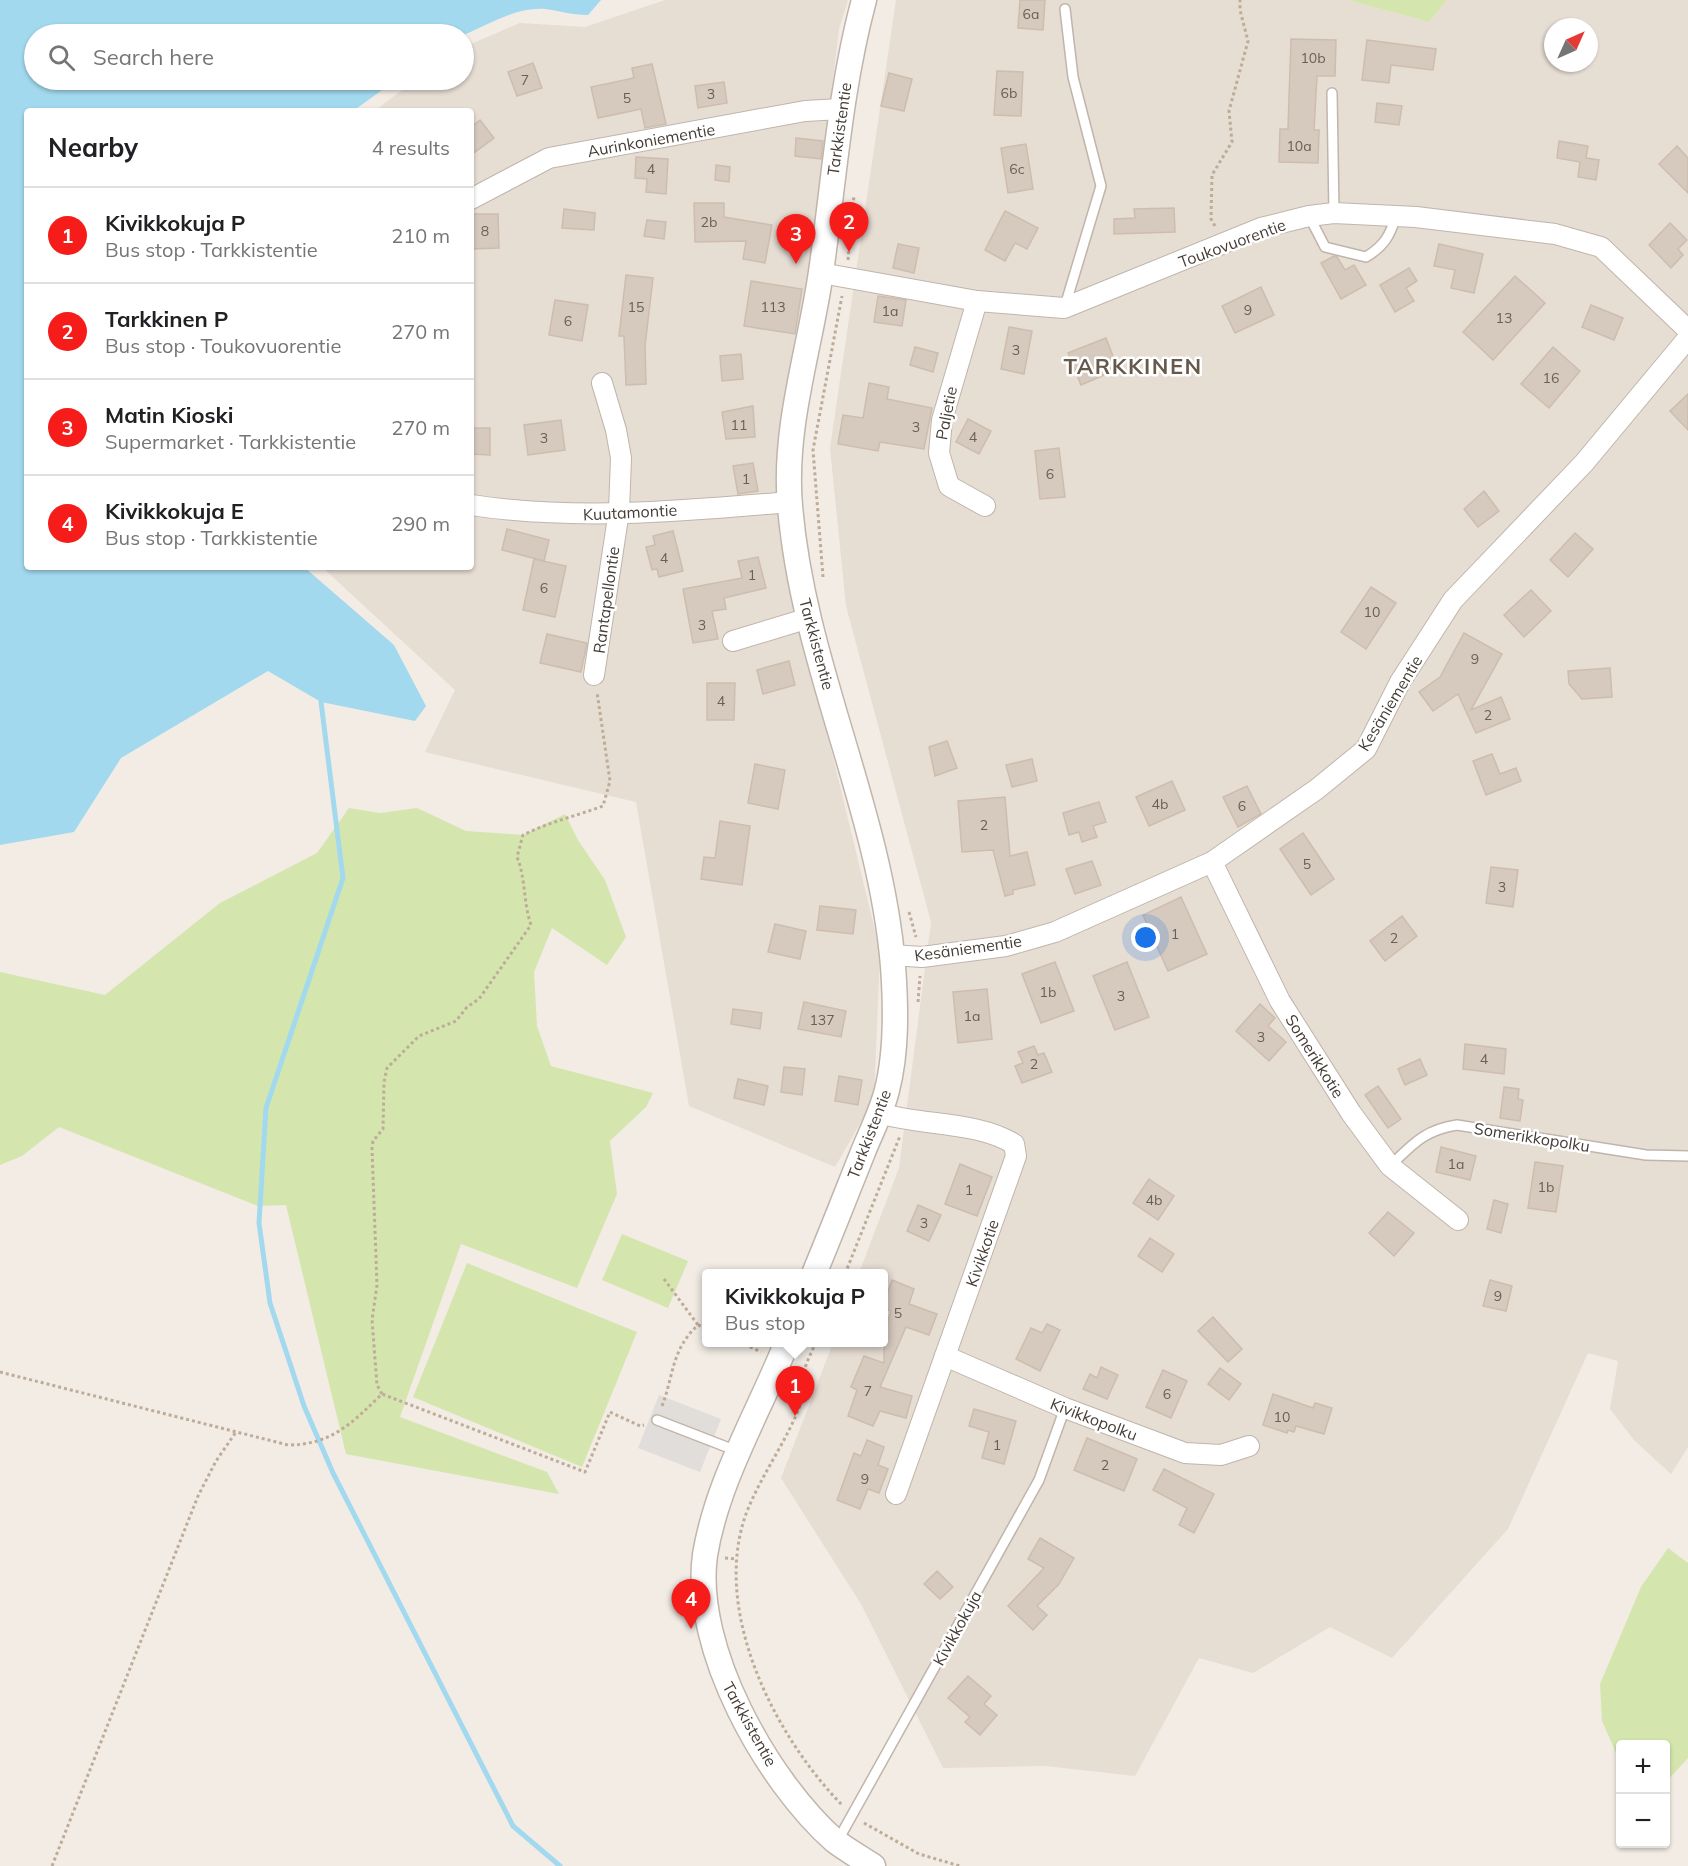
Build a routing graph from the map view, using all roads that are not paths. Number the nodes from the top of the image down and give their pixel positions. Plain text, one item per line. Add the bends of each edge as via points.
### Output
1 (864, 0) edge
2 (1065, 9) dead end
3 (1332, 93) dead end
4 (841, 109) junction
5 (474, 197) edge
6 (1334, 213) junction
7 (1309, 216) junction
8 (1397, 216) junction
9 (821, 273) junction
10 (977, 301) junction
11 (1064, 308) junction
12 (1688, 330) edge
13 (1688, 338) edge
14 (602, 382) dead end
15 (789, 502) junction
16 (474, 505) edge
17 (985, 506) dead end
18 (619, 511) junction
19 (809, 618) junction
20 (733, 641) dead end
21 (594, 675) road end
22 (1212, 862) junction
23 (892, 955) junction
24 (879, 1113) junction
25 (1688, 1156) edge
26 (1390, 1166) junction
27 (1458, 1220) dead end
28 (816, 1269) edge
29 (785, 1347) edge
30 (945, 1356) junction
31 (1065, 1408) junction
32 (657, 1420) road end
33 (1248, 1446) dead end
34 (739, 1452) junction
35 (896, 1494) dead end
36 (837, 1842) junction
37 (873, 1866) edge

1 - 4 street, Tarkkistentie
2 - 11 lane via 1073,77 1101,186
3 - 6 lane
4 - 5 street, Aurinkoniementie via 805,111 549,158
4 - 9 street, Tarkkistentie
6 - 7 street, Toukovuorentie
6 - 8 street, Toukovuorentie
7 - 8 lane via 1325,247 1366,257 1381,248
7 - 11 street, Toukovuorentie via 1261,228
8 - 12 street, Toukovuorentie via 1555,234 1601,247
9 - 10 street, Toukovuorentie
9 - 15 street, Tarkkistentie via 798,394
10 - 11 street, Toukovuorentie
10 - 17 street, Paljetie via 942,420 939,453 949,486
13 - 22 street, Kesäniementie via 1584,463 1453,600 1400,682 1365,749 1317,789
14 - 18 street, Rantapellontie via 621,458
15 - 18 street, Kuutamontie
15 - 19 street, Tarkkistentie
16 - 18 street, Kuutamontie via 557,514
18 - 21 street, Rantapellontie
19 - 20 street
19 - 23 street, Tarkkistentie via 872,836
22 - 23 street, Kesäniementie via 1055,932 1006,946 922,957
22 - 26 street, Somerikkotie via 1280,1001 1351,1113
23 - 24 street, Tarkkistentie via 895,1021 887,1091
24 - 28 street, Tarkkistentie
24 - 30 street, Kivikkotie via 906,1121 996,1132 1014,1144 1016,1156
25 - 26 lane, Somerikkopolku via 1646,1155 1457,1125 1435,1128
26 - 27 street, Somerikkotie
29 - 34 street, Tarkkistentie
30 - 31 street, Kivikkopolku
30 - 35 street, Kivikkotie
31 - 33 street, Kivikkopolku via 1185,1453 1221,1455
31 - 36 lane, Kivikkokuja via 1039,1480
32 - 34 lane
34 - 36 street, Tarkkistentie via 705,1557 708,1620 720,1670 746,1724 791,1794
36 - 37 street, Tarkkistentie

